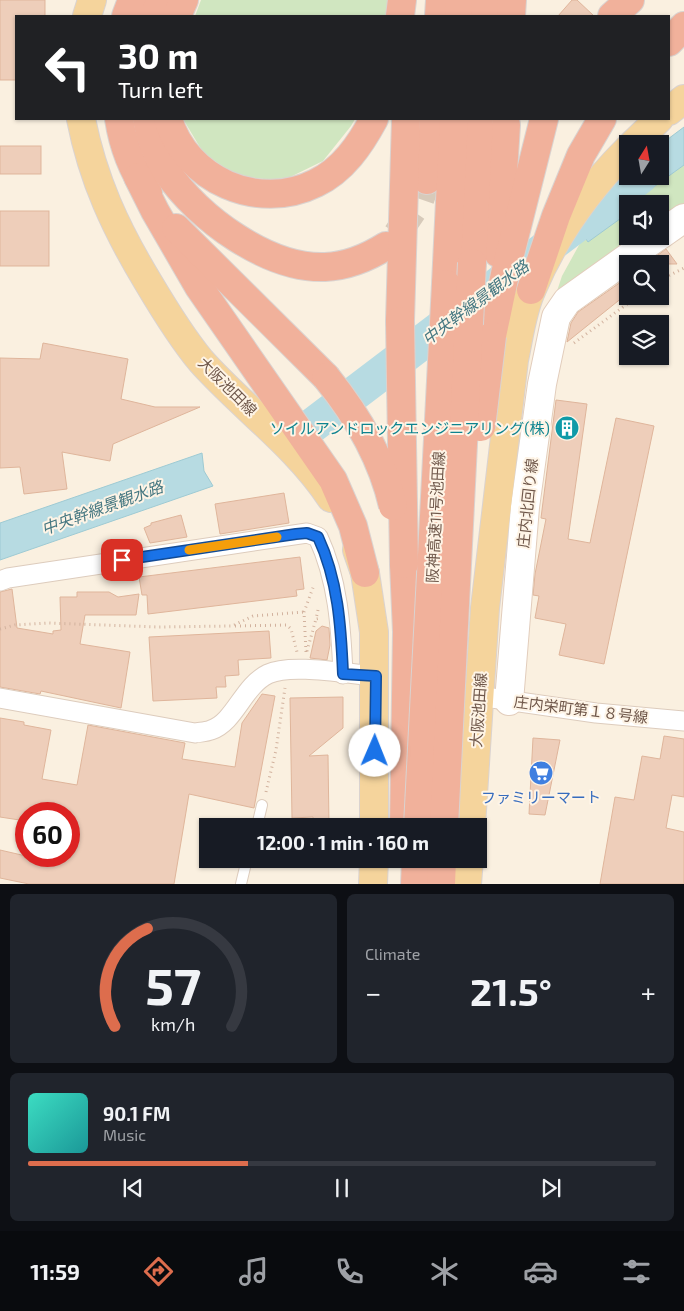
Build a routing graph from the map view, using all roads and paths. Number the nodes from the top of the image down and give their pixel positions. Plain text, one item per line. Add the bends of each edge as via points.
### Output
1 (92, 0) edge
2 (132, 0) edge
3 (161, 0) edge
4 (184, 0) edge
5 (402, 0) edge
6 (409, 0) edge
7 (440, 0) edge
8 (460, 0) edge
9 (486, 0) edge
10 (512, 0) edge
11 (630, 0) edge
12 (88, 15) edge
13 (126, 15) edge
14 (154, 15) edge
15 (177, 15) edge
16 (400, 15) edge
17 (408, 15) edge
18 (439, 15) edge
19 (459, 15) edge
20 (485, 15) edge
21 (511, 15) edge
22 (613, 15) edge
23 (684, 26) edge
24 (670, 41) edge
25 (684, 99) edge
26 (670, 110) edge
27 (81, 120) edge
28 (119, 120) edge
29 (147, 120) edge
30 (168, 120) edge
31 (373, 120) edge
32 (406, 120) edge
33 (434, 120) edge
34 (454, 120) edge
35 (479, 120) edge
36 (544, 120) edge
37 (601, 120) edge
38 (658, 120) edge
39 (506, 126) dead end
40 (642, 135) edge
41 (619, 159) edge
42 (138, 177) junction
43 (427, 180) tunnel mouth
44 (684, 218) edge
45 (669, 229) edge
46 (507, 240) junction
47 (646, 245) edge
48 (386, 246) tunnel mouth
49 (684, 268) edge
50 (669, 276) edge
51 (531, 290) junction
52 (626, 305) edge
53 (569, 347) dead end
54 (310, 459) junction
55 (404, 564) junction
56 (365, 573) joint
57 (318, 580) dead end
58 (0, 581) edge
59 (456, 592) junction
60 (304, 612) junction
61 (316, 618) dead end
62 (232, 626) junction
63 (0, 629) edge
64 (300, 663) junction
65 (343, 674) junction
66 (376, 676) junction
67 (478, 696) junction
68 (0, 698) edge
69 (509, 701) junction
70 (684, 721) edge
71 (262, 805) joint
72 (258, 818) edge
73 (374, 818) edge
74 (404, 818) edge
75 (418, 818) edge
76 (444, 818) edge
77 (471, 818) edge
78 (245, 868) edge
79 (374, 868) edge
80 (403, 868) edge
81 (416, 868) edge
82 (442, 868) edge
83 (469, 868) edge
84 (241, 884) edge
85 (373, 884) edge
86 (403, 884) edge
87 (415, 884) edge
88 (441, 884) edge
89 (468, 884) edge

1 - 12 main road
2 - 13 highway
3 - 14 highway
4 - 15 highway
5 - 16 highway
6 - 17 highway
7 - 18 highway
8 - 19 highway
9 - 20 highway
10 - 21 highway
11 - 22 highway
23 - 24 highway
25 - 26 main road
27 - 54 main road, 大阪池田線 via 99,187 157,298 202,361 242,402
28 - 42 highway
29 - 48 highway via 156,149 181,190 216,222 255,248 288,262 324,267 356,261
30 - 31 highway via 189,158 204,173 223,184 265,194 284,194 300,189 332,173 350,157
32 - 55 highway, bridge via 400,321
33 - 43 highway
34 - 75 highway, 阪神高速11号池田線, bridge
35 - 59 highway, 阪神高速11号池田線, bridge
36 - 46 highway
37 - 51 highway via 582,155 556,216
38 - 40 main road
39 - 46 highway
41 - 51 main road, 大阪池田線 via 563,230
42 - 54 highway via 199,287 270,390
42 - 55 highway, bridge via 170,222 326,377 356,418 383,470
44 - 45 street, 庄内北回り線
46 - 59 highway, bridge
47 - 69 street, 庄内北回り線 via 568,301 556,317 542,384 525,507
49 - 50 path
51 - 67 main road, 大阪池田線 via 514,360
52 - 53 path
54 - 56 highway via 344,501
55 - 74 highway via 407,632
56 - 66 main road via 374,632
57 - 60 path
58 - 65 street via 307,533 318,537 334,585 340,614
59 - 76 highway, 阪神高速11号池田線, bridge
60 - 62 path via 253,616
60 - 64 path
61 - 64 path
62 - 63 path via 48,623
62 - 64 path via 288,625
64 - 65 street
64 - 68 street via 268,674 249,688 222,724 195,733
64 - 71 path
65 - 66 street
66 - 73 main road
67 - 69 street, 庄内栄町第１８号線
67 - 77 main road, 大阪池田線
69 - 70 street, 庄内栄町第１８号線
71 - 72 lane
78 - 84 lane
79 - 85 main road
80 - 86 highway
81 - 87 highway
82 - 88 highway
83 - 89 main road

